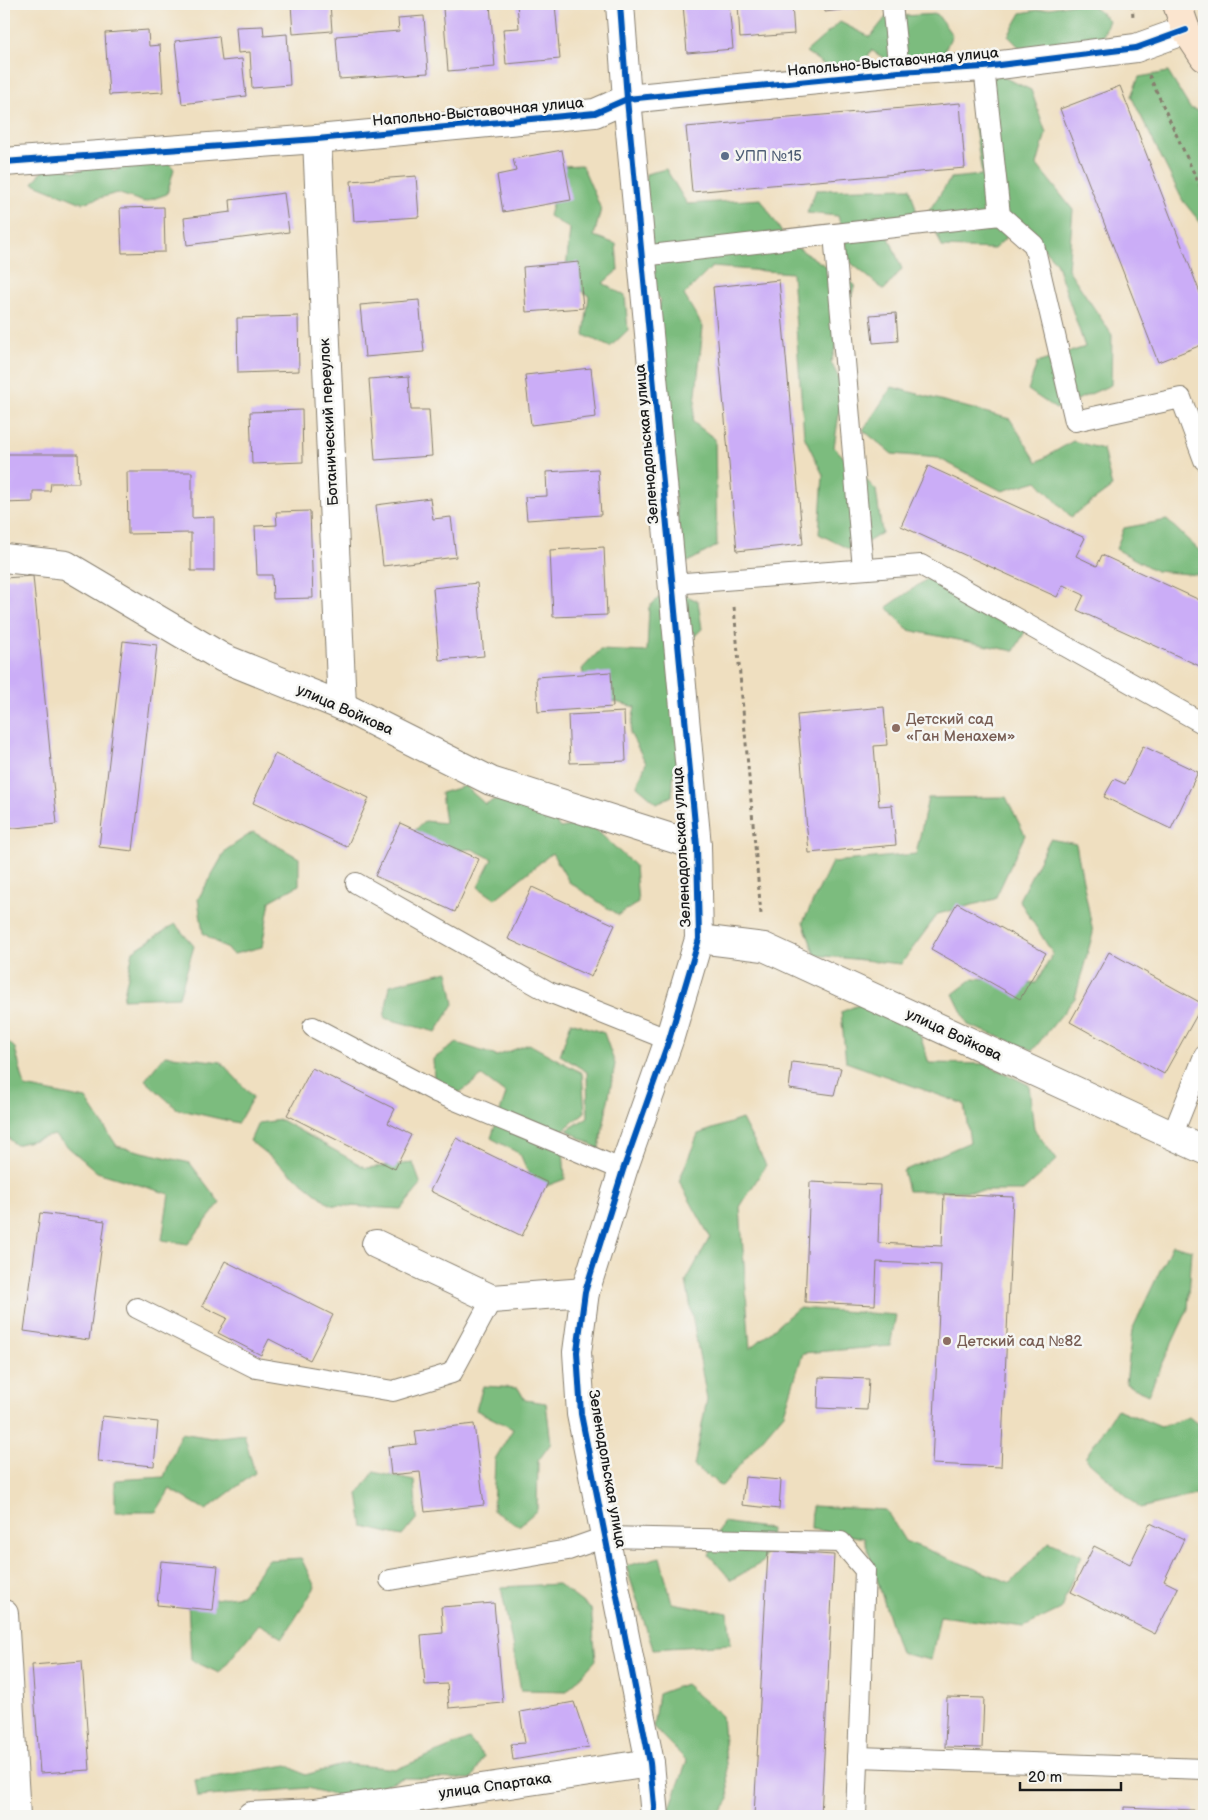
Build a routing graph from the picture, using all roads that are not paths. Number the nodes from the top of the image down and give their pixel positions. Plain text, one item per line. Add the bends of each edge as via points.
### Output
1 (620, 4) edge
2 (892, 4) edge
3 (1177, 4) edge
4 (1186, 30) junction
5 (1204, 57) edge
6 (984, 67) junction
7 (899, 72) junction
8 (627, 99) junction
9 (317, 139) junction
10 (4, 162) edge
11 (1000, 215) junction
12 (834, 234) junction
13 (642, 256) junction
14 (1204, 460) edge
15 (4, 558) edge
16 (863, 569) junction
17 (672, 584) junction
18 (342, 706) junction
19 (1204, 724) edge
20 (697, 846) junction
21 (356, 883) dead end
22 (699, 939) junction
23 (313, 1027) dead end
24 (669, 1040) junction
25 (1204, 1056) edge
26 (1172, 1136) junction
27 (1204, 1150) edge
28 (623, 1170) junction
29 (376, 1244) dead end
30 (585, 1292) junction
31 (492, 1299) junction
32 (137, 1308) dead end
33 (605, 1537) junction
34 (390, 1580) dead end
35 (4, 1614) edge
36 (858, 1757) junction
37 (650, 1763) junction
38 (1204, 1769) edge
39 (16, 1816) edge
40 (251, 1816) edge
41 (655, 1816) edge
42 (856, 1816) edge

1 - 8 street, Зеленодольская улица
2 - 7 lane
3 - 4 street
4 - 5 street
4 - 6 street, Напольно-Выставочная улица via 1136,48
6 - 7 street, Напольно-Выставочная улица
6 - 11 lane
7 - 8 street, Напольно-Выставочная улица
8 - 9 street, Напольно-Выставочная улица via 595,113
8 - 13 street, Зеленодольская улица
9 - 10 street, Напольно-Выставочная улица
9 - 18 street, Ботанический переулок
11 - 12 lane
11 - 14 lane via 1034,245 1075,421 1181,398
12 - 13 lane
12 - 16 lane
13 - 17 street, Зеленодольская улица
15 - 18 street, улица Войкова via 66,565 223,658
16 - 17 lane
16 - 19 lane via 921,565
17 - 20 street, Зеленодольская улица
18 - 20 street, улица Войкова via 492,781
20 - 22 street, Зеленодольская улица
21 - 24 lane via 549,992
22 - 24 street, Зеленодольская улица
22 - 26 street, улица Войкова via 764,948
23 - 28 lane via 436,1092
24 - 28 street, Зеленодольская улица
25 - 26 lane
26 - 27 street, улица Войкова
28 - 30 street, Зеленодольская улица
29 - 31 street
30 - 31 street
30 - 33 street, Зеленодольская улица via 577,1352 582,1414
31 - 32 lane via 452,1374 393,1391 256,1368
33 - 34 lane via 568,1550
33 - 36 lane via 841,1542 865,1570
33 - 37 street, Зеленодольская улица
35 - 39 street
36 - 38 lane
36 - 42 lane
37 - 40 street, улица Спартака via 314,1814
37 - 41 street, Зеленодольская улица

